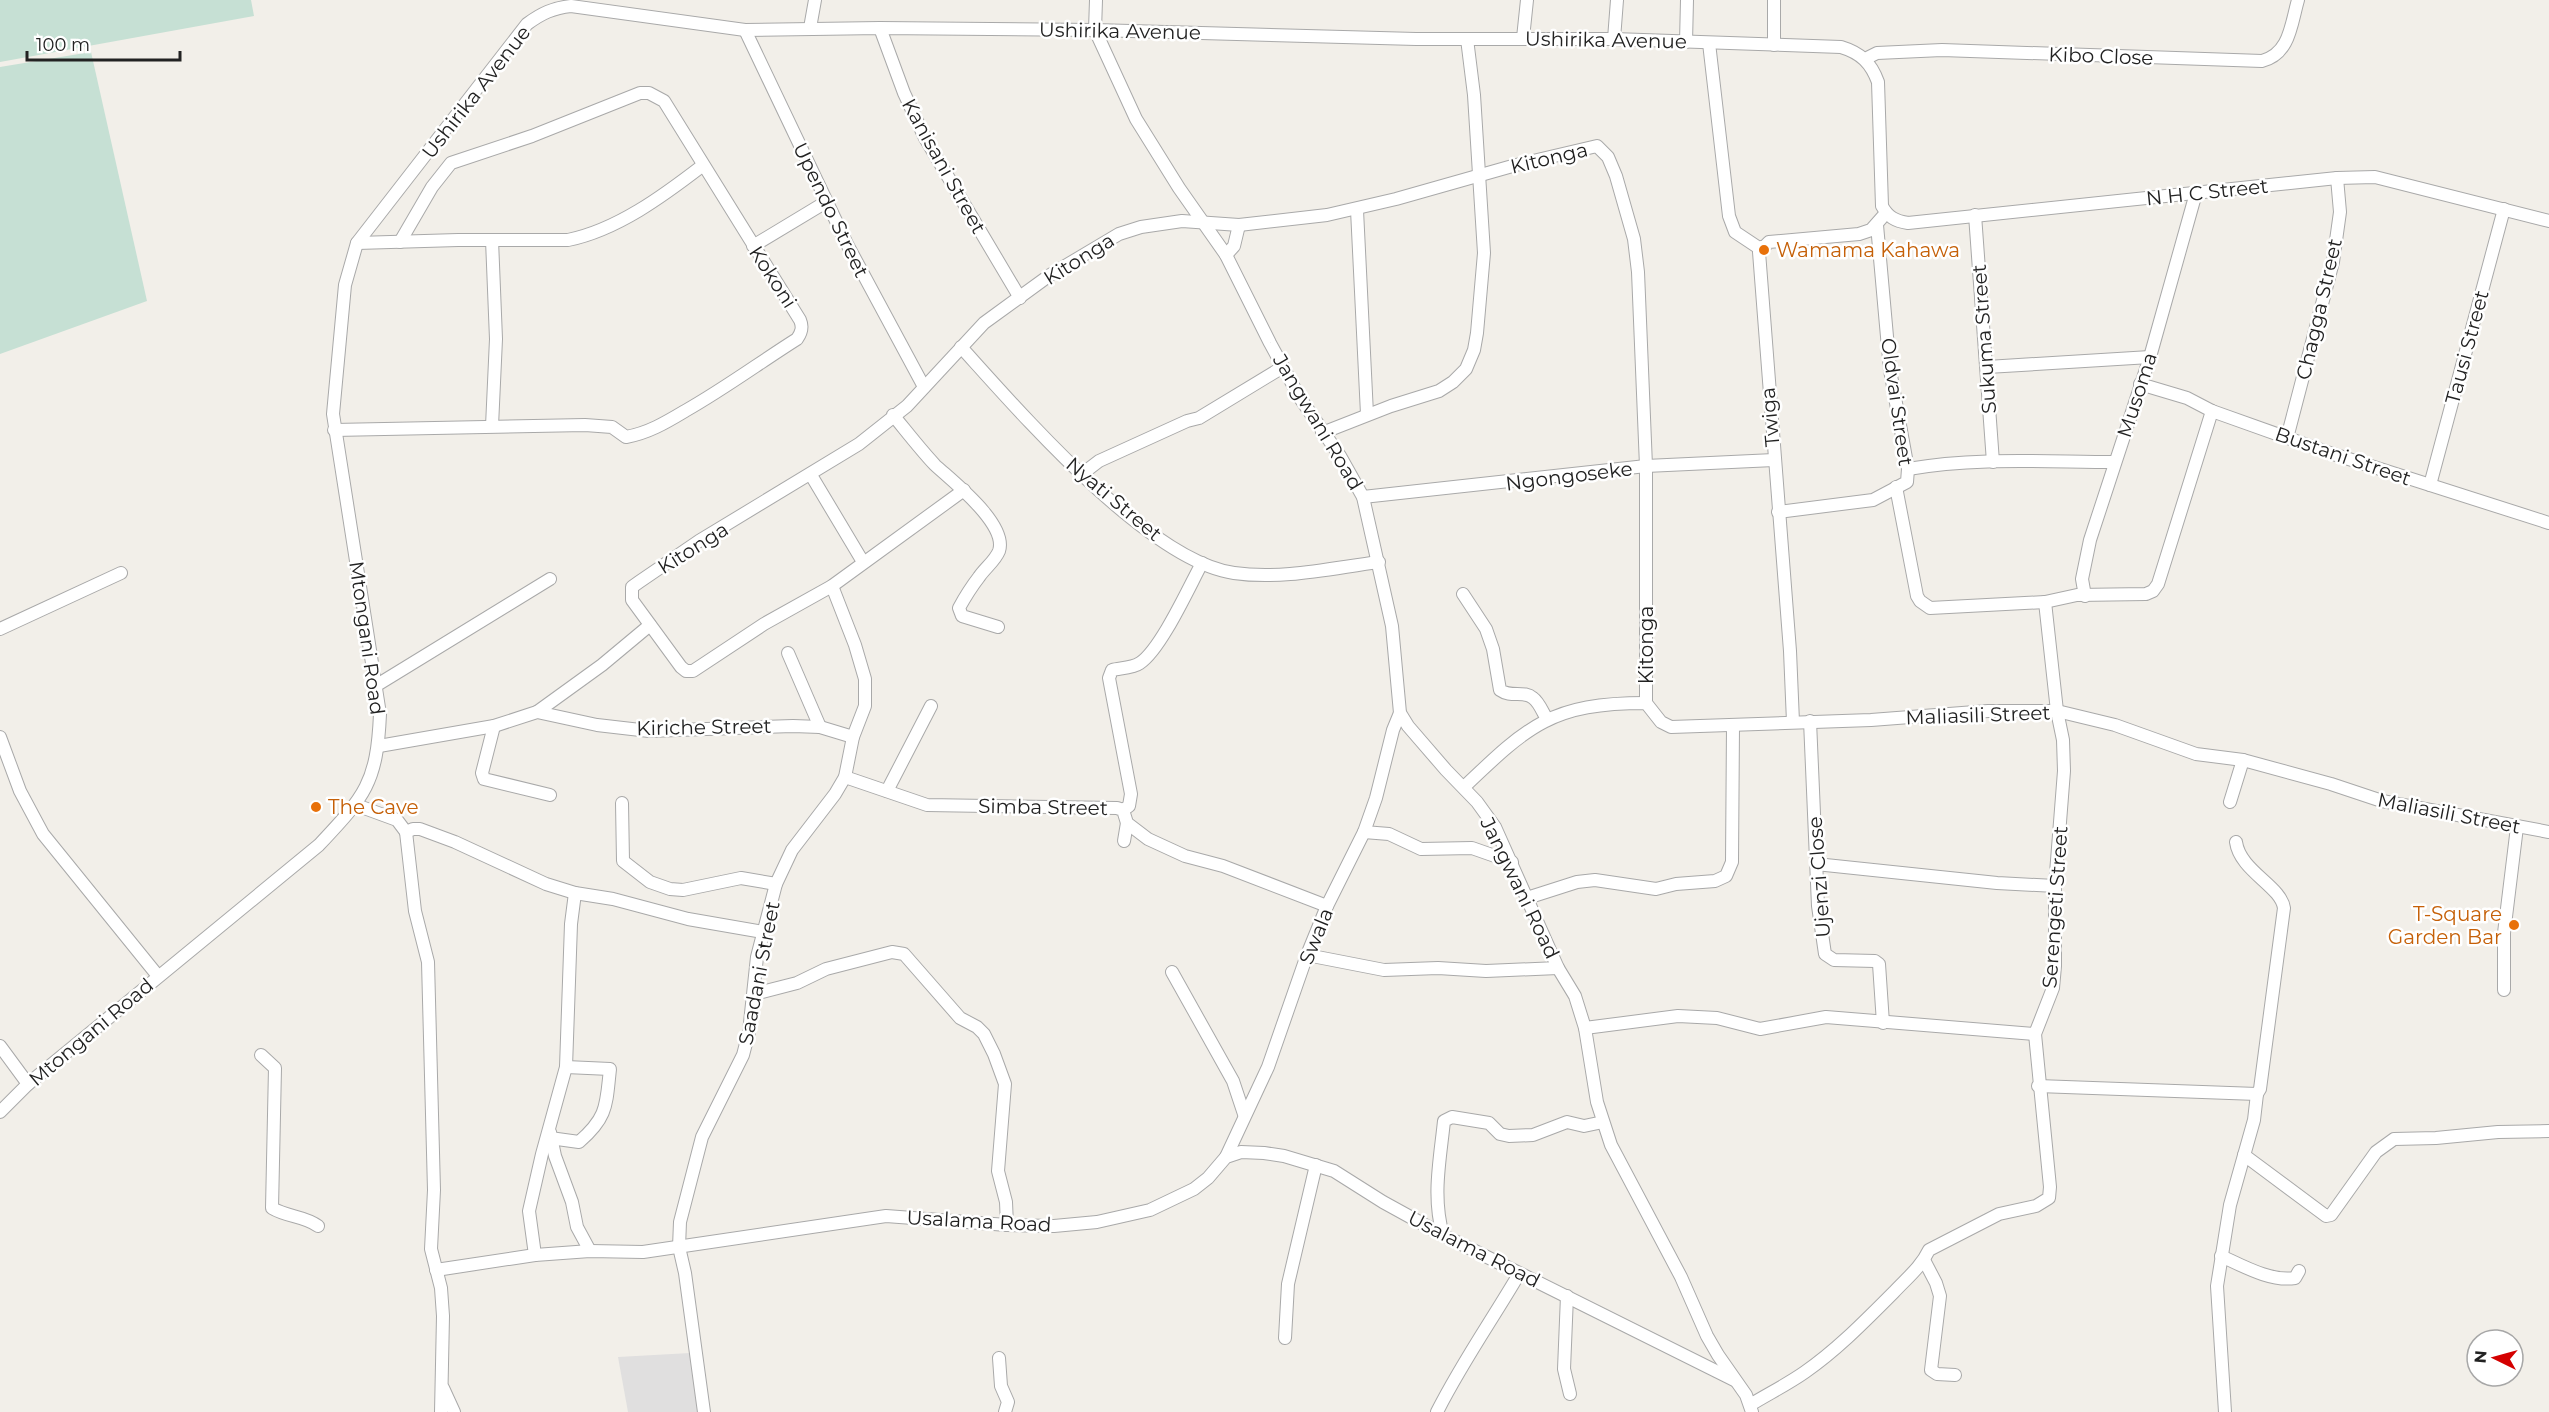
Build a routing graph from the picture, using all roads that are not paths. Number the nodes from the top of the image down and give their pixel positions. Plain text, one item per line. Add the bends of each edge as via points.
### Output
1 (814, 0) edge
2 (1096, 0) edge
3 (1527, 0) edge
4 (1617, 0) edge
5 (1687, 0) edge
6 (1774, 0) edge
7 (2298, 0) edge
8 (586, 4) edge
9 (810, 28) junction
10 (880, 28) junction
11 (745, 30) junction
12 (1095, 30) junction
13 (1524, 38) junction
14 (1467, 39) junction
15 (1614, 39) junction
16 (1686, 42) junction
17 (1709, 43) junction
18 (1774, 45) junction
19 (1865, 59) junction
20 (702, 166) junction
21 (1480, 175) junction
22 (2337, 178) junction
23 (2196, 193) junction
24 (826, 202) junction
25 (2504, 209) junction
26 (1357, 210) junction
27 (1886, 213) junction
28 (1974, 215) junction
29 (2549, 221) edge
30 (1204, 223) junction
31 (1239, 225) junction
32 (1876, 225) junction
33 (492, 240) junction
34 (400, 242) junction
35 (753, 246) junction
36 (356, 247) junction
37 (1761, 247) junction
38 (1226, 255) junction
39 (1020, 298) junction
40 (961, 347) junction
41 (2150, 357) junction
42 (1282, 367) junction
43 (1988, 367) junction
44 (2140, 384) junction
45 (924, 387) junction
46 (2212, 411) junction
47 (1367, 414) junction
48 (892, 416) junction
49 (492, 426) junction
50 (334, 430) junction
51 (1322, 433) junction
52 (2288, 438) junction
53 (1774, 460) junction
54 (1993, 462) junction
55 (2115, 462) junction
56 (1646, 466) junction
57 (1908, 469) junction
58 (1082, 474) junction
59 (811, 475) junction
60 (2430, 486) junction
61 (1896, 487) junction
62 (964, 490) junction
63 (1364, 497) junction
64 (1778, 512) junction
65 (2549, 524) edge
66 (863, 562) junction
67 (1379, 562) junction
68 (1202, 563) junction
69 (122, 573) dead end
70 (550, 579) dead end
71 (832, 586) junction
72 (1463, 594) dead end
73 (2085, 596) junction
74 (2045, 602) junction
75 (650, 625) junction
76 (998, 627) dead end
77 (0, 629) edge
78 (788, 653) dead end
79 (377, 685) junction
80 (1646, 704) junction
81 (931, 705) dead end
82 (2057, 711) junction
83 (537, 712) junction
84 (1400, 713) junction
85 (1547, 719) junction
86 (1810, 721) junction
87 (1792, 722) junction
88 (494, 726) junction
89 (1733, 726) junction
90 (820, 727) junction
91 (0, 737) edge
92 (853, 737) junction
93 (379, 746) junction
94 (2243, 760) junction
95 (845, 777) junction
96 (1464, 787) junction
97 (887, 791) junction
98 (550, 795) dead end
99 (2230, 802) dead end
100 (622, 803) dead end
101 (356, 805) junction
102 (1123, 810) junction
103 (1127, 823) junction
104 (2517, 827) junction
105 (1364, 831) junction
106 (406, 832) junction
107 (2549, 832) edge
108 (1124, 841) dead end
109 (2236, 842) dead end
110 (1512, 862) junction
111 (1816, 864) junction
112 (776, 884) junction
113 (2055, 886) junction
114 (576, 893) junction
115 (1527, 898) junction
116 (1327, 906) junction
117 (763, 932) junction
118 (1307, 955) junction
119 (1558, 968) junction
120 (1172, 972) dead end
121 (158, 976) junction
122 (2504, 990) dead end
123 (754, 994) junction
124 (1883, 1023) junction
125 (1585, 1028) junction
126 (2035, 1034) junction
127 (0, 1046) edge
128 (261, 1055) dead end
129 (566, 1067) junction
130 (28, 1084) junction
131 (2038, 1086) junction
132 (2257, 1094) junction
133 (0, 1112) edge
134 (1244, 1114) junction
135 (550, 1122) junction
136 (1603, 1122) junction
137 (2549, 1131) edge
138 (550, 1138) junction
139 (2244, 1155) junction
140 (1226, 1156) junction
141 (1316, 1165) junction
142 (1007, 1225) junction
143 (318, 1226) dead end
144 (1443, 1234) junction
145 (679, 1247) junction
146 (590, 1251) junction
147 (535, 1256) junction
148 (2221, 1257) junction
149 (1924, 1260) junction
150 (436, 1270) junction
151 (2299, 1271) dead end
152 (1519, 1274) junction
153 (1567, 1296) junction
154 (1285, 1338) dead end
155 (999, 1358) dead end
156 (1955, 1375) dead end
157 (1738, 1382) junction
158 (443, 1387) junction
159 (1570, 1394) dead end
160 (1751, 1408) edge
161 (441, 1412) edge
162 (454, 1412) edge
163 (704, 1412) edge
164 (1005, 1412) edge
165 (1437, 1412) edge
166 (2225, 1412) edge

1 - 9 street
2 - 12 street
3 - 13 street
4 - 15 street
5 - 16 street
6 - 18 street
7 - 19 street, Kibo Close via 2285,46 2280,53 2262,61 1942,50 1877,52
8 - 11 street, Ushirika Avenue
8 - 36 street, Ushirika Avenue via 556,8 527,24
9 - 10 street, Ushirika Avenue
9 - 11 street, Ushirika Avenue
10 - 12 street, Ushirika Avenue
10 - 39 street, Kanisani Street via 925,138
11 - 24 street, Upendo Street
12 - 14 street, Ushirika Avenue
12 - 30 street, Jangwani Road via 1136,119
13 - 14 street, Ushirika Avenue
13 - 15 street, Ushirika Avenue
14 - 21 street
15 - 16 street, Ushirika Avenue
16 - 17 street, Ushirika Avenue
17 - 18 street, Ushirika Avenue
17 - 37 street via 1729,216 1735,232
18 - 19 street, Ushirika Avenue via 1841,47
19 - 27 street via 1878,82 1880,191
20 - 33 street via 645,206 584,237
20 - 34 street, Kokoni via 664,101 657,95 640,93 451,163
20 - 35 street, Kokoni
21 - 26 street, Kitonga
21 - 47 street via 1484,253 1477,333 1466,369 1439,391
21 - 56 street, Kitonga via 1597,146 1608,157 1634,239
22 - 23 street, N H C Street
22 - 25 street, N H C Street via 2375,177
22 - 52 street, Chagga Street via 2340,212 2333,262
23 - 28 street, N H C Street
23 - 41 street, Musoma
24 - 35 street
24 - 45 street, Upendo Street
25 - 29 street, N H C Street
25 - 60 street, Tausi Street
26 - 31 street, Kitonga
26 - 47 street
27 - 28 street, N H C Street via 1908,223
27 - 32 street
28 - 43 street, Sukuma Street
30 - 31 street, Kitonga
30 - 38 street, Jangwani Road
30 - 39 street, Kitonga via 1182,221 1119,234 1050,275
31 - 38 street via 1234,246
32 - 37 street via 1859,234 1769,242
32 - 57 street, Oldvai Street via 1890,370
33 - 34 street
33 - 49 street via 496,339
34 - 36 street
35 - 49 street, Kokoni via 800,320 797,339 730,385 640,435 626,437 612,427 600,426
36 - 50 street, Mtongani Road via 345,285
37 - 53 street, Twiga via 1758,257
38 - 42 street, Jangwani Road
39 - 40 street, Kitonga via 984,323
40 - 45 street, Kitonga
40 - 58 street, Nyati Street
41 - 43 street
41 - 44 street, Musoma
42 - 51 street, Jangwani Road
42 - 58 street via 1199,418 1099,461
43 - 54 street, Sukuma Street
44 - 46 street, Bustani Street via 2187,398
44 - 55 street, Musoma
45 - 48 street, Kitonga
46 - 52 street, Bustani Street
46 - 73 street via 2156,589 2146,594
47 - 51 street
48 - 59 street, Kitonga via 859,444
48 - 62 street
49 - 50 street, Kokoni
50 - 79 street, Mtongani Road
51 - 63 street, Jangwani Road
52 - 60 street, Bustani Street
53 - 56 street, Ngongoseke
53 - 64 street, Twiga
54 - 55 street
54 - 57 street
55 - 73 street, Musoma via 2090,540 2082,579
56 - 63 street, Ngongoseke
56 - 80 street, Kitonga
57 - 61 street, Oldvai Street via 1906,482
58 - 68 street, Nyati Street via 1131,517
59 - 66 street
59 - 75 street, Kitonga via 632,587 632,600
60 - 65 street, Bustani Street
61 - 64 street, Oldvai Street via 1873,500
61 - 74 street via 1915,590 1924,605 1945,609
62 - 66 street, Kitonga
62 - 76 street via 990,520 1000,544 996,556 959,608 962,616
63 - 67 street, Jangwani Road
64 - 87 street, Twiga
66 - 71 street, Kitonga
67 - 68 street, Nyati Street via 1273,576 1232,573
67 - 84 street, Jangwani Road via 1392,626
68 - 102 street via 1161,637 1144,659 1139,664 1112,670 1109,678 1131,794 1129,806
69 - 77 street
70 - 79 street
71 - 75 street, Kitonga via 764,624 693,671 681,667
71 - 92 street, Saadani Street via 865,679 865,706
72 - 85 street via 1486,629 1500,690 1507,695 1534,698
73 - 74 street
74 - 82 street, Serengeti Street
75 - 83 street
78 - 90 street
79 - 93 street, Mtongani Road
80 - 85 street via 1607,703 1568,710
80 - 89 street, Maliasili Street via 1661,722 1671,727
81 - 97 street
82 - 86 street, Maliasili Street
82 - 94 street, Maliasili Street via 2115,725 2196,754
82 - 113 street, Serengeti Street via 2064,771
83 - 88 street, Kiriche Street
83 - 90 street, Kiriche Street via 649,731
84 - 96 street, Jangwani Road
84 - 105 street, Swala
85 - 96 street via 1515,740
86 - 87 street, Maliasili Street
86 - 111 street, Ujenzi Close
87 - 89 street, Maliasili Street
88 - 93 street, Kiriche Street
88 - 98 street via 482,773 484,779
89 - 115 street via 1732,862 1726,876 1656,889 1595,880
90 - 92 street, Kiriche Street
91 - 121 street via 20,791 43,834
92 - 95 street, Saadani Street
93 - 101 street, Mtongani Road via 365,791
94 - 99 street
94 - 104 street, Maliasili Street via 2382,801
95 - 97 street, Simba Street
95 - 112 street, Saadani Street via 792,850
96 - 110 street, Jangwani Road via 1495,827
97 - 102 street, Simba Street via 927,805
100 - 112 street via 623,861 650,882 683,891 741,878
101 - 106 street via 397,820
101 - 121 street, Mtongani Road via 319,845
102 - 103 street, Simba Street
103 - 108 street
103 - 116 street, Simba Street via 1148,839 1185,856 1224,866
104 - 107 street, Maliasili Street
104 - 122 street via 2504,933
105 - 110 street via 1389,834 1421,849 1472,848
105 - 116 street, Swala
106 - 114 street via 420,830 455,842 546,884
106 - 150 street via 415,911 428,962 434,1190 431,1249
109 - 132 street via 2239,855 2284,905 2266,1055
110 - 115 street, Jangwani Road
111 - 113 street
111 - 124 street, Ujenzi Close via 1825,954 1834,960 1879,964
112 - 117 street, Saadani Street
113 - 126 street, Serengeti Street via 2053,988
114 - 117 street
114 - 129 street
115 - 119 street, Jangwani Road
116 - 118 street, Swala
117 - 123 street, Saadani Street
118 - 119 street via 1384,970
118 - 134 street, Swala via 1268,1067
119 - 125 street, Jangwani Road via 1575,996
120 - 134 street via 1233,1081
121 - 130 street, Mtongani Road
123 - 142 street via 796,983 836,966 892,952 904,954 960,1018 984,1034 1002,1073 998,1171
123 - 145 street, Saadani Street via 743,1055 702,1137 680,1222
124 - 125 street via 1826,1017 1760,1029 1717,1018 1678,1016
124 - 126 street
125 - 136 street, Jangwani Road
126 - 131 street, Serengeti Street
127 - 130 street
128 - 143 street via 275,1068 272,1208
129 - 135 street
129 - 138 street via 610,1069 603,1115 579,1142
130 - 133 street, Mtongani Road
131 - 132 street
131 - 149 street, Serengeti Street via 2049,1198 2036,1206 1998,1214 1929,1250
132 - 139 street
134 - 140 street, Swala
135 - 138 street
135 - 147 street via 529,1211
136 - 144 street via 1584,1126 1567,1122 1533,1135 1509,1136 1500,1134 1489,1123 1452,1117 1444,1121 1436,1198
136 - 157 street, Jangwani Road via 1707,1336
137 - 139 street via 2394,1140 2376,1152 2331,1215 2326,1216
138 - 146 street via 577,1227
139 - 148 street
140 - 141 street, Usalama Road via 1264,1153
140 - 142 street, Usalama Road via 1194,1190 1150,1210 1097,1222
141 - 144 street, Usalama Road
141 - 154 street via 1288,1284
142 - 145 street, Usalama Road via 886,1216
144 - 152 street, Usalama Road
145 - 146 street, Usalama Road via 643,1252
145 - 163 street, Saadani Street
146 - 147 street, Usalama Road
147 - 150 street, Usalama Road
148 - 151 street via 2284,1280 2295,1278
148 - 166 street via 2217,1286
149 - 156 street via 1940,1296 1931,1370
149 - 160 street, Serengeti Street via 1839,1346
150 - 158 street via 443,1316
152 - 153 street, Usalama Road
152 - 165 street
153 - 157 street, Usalama Road
153 - 159 street via 1564,1369
155 - 164 street via 1001,1386 1008,1402
157 - 160 street, Jangwani Road
158 - 161 street
158 - 162 street

